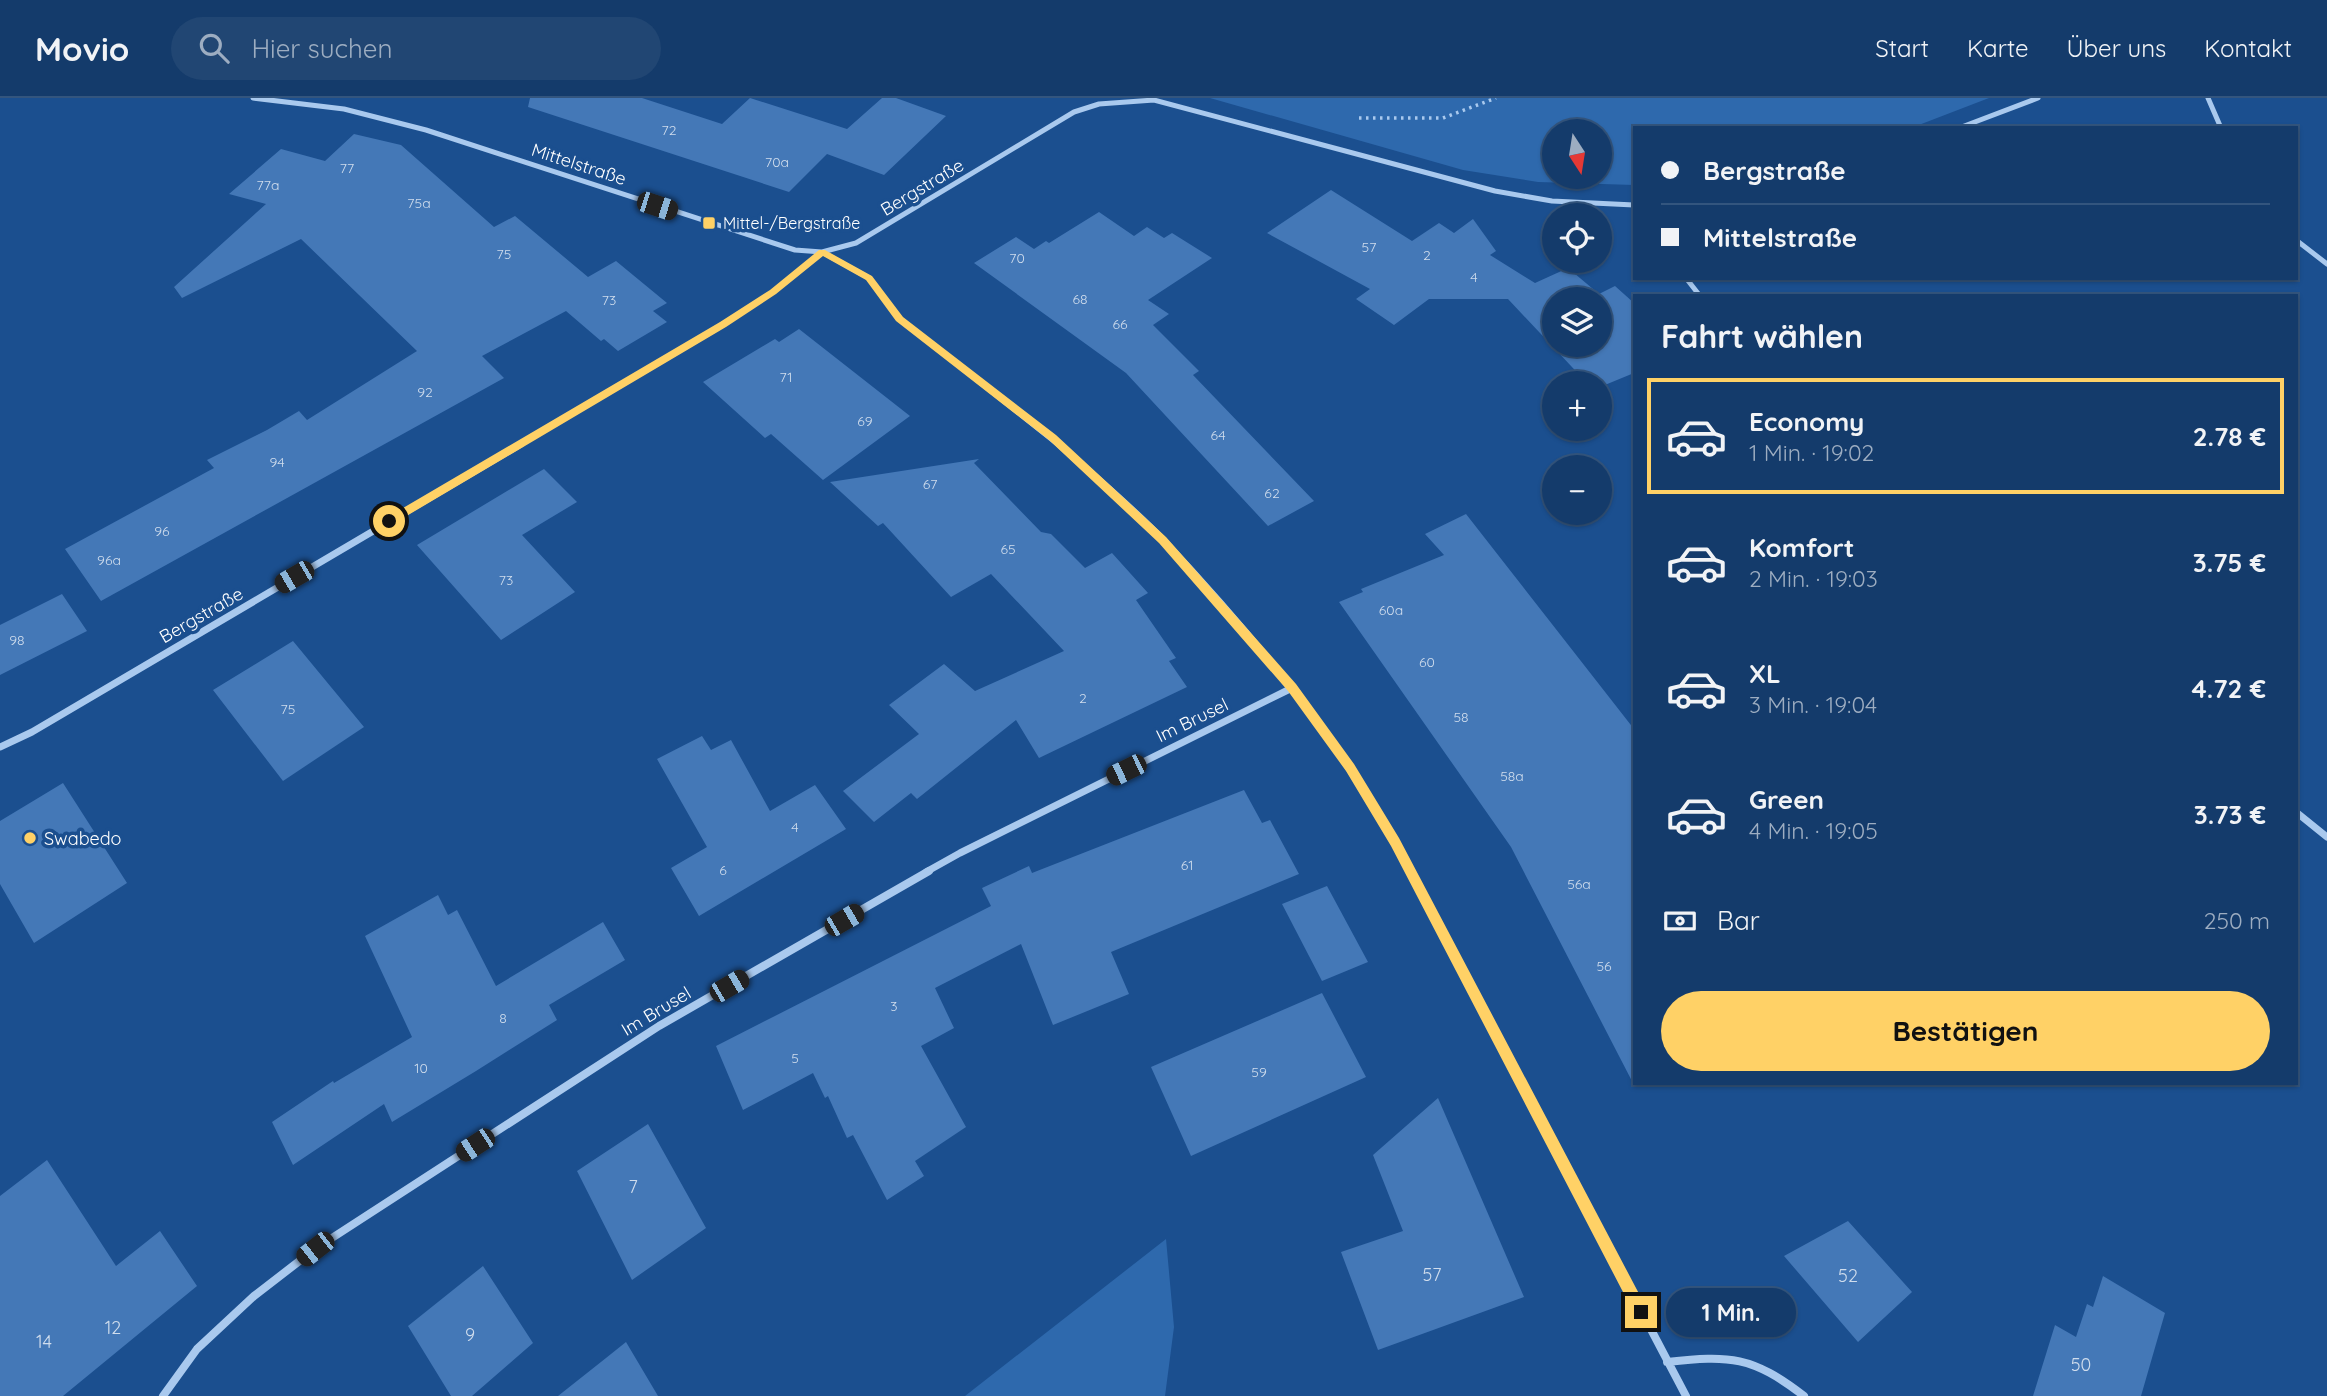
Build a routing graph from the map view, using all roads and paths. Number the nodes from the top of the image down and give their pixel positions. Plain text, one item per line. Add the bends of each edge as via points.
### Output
1 (253, 98) edge
2 (1496, 98) edge
3 (2038, 98) edge
4 (2208, 98) edge
5 (1348, 117) dead end
6 (1964, 126) edge
7 (2220, 126) edge
8 (1633, 205) edge
9 (2298, 242) edge
10 (822, 252) junction
11 (2327, 264) edge
12 (1688, 280) edge
13 (1698, 294) edge
14 (1292, 688) junction
15 (0, 747) edge
16 (2298, 815) edge
17 (2327, 837) edge
18 (1667, 1362) junction
19 (163, 1396) edge
20 (1686, 1396) edge
21 (1804, 1396) edge

1 - 10 street, Mittelstraße via 344,109 426,130 795,250
2 - 5 path via 1443,118
3 - 6 street
4 - 7 street
8 - 10 street, Bergstraße via 1552,201 1495,191 1175,104 1127,101 1074,112 856,243
9 - 11 street
10 - 14 street, Mittelstraße via 869,278 900,319 1073,456 1163,540
10 - 15 street, Bergstraße via 723,325
12 - 13 street
14 - 18 street, Mittelstraße via 1350,768 1395,842
14 - 19 street, Im Brusel via 960,853 659,1026 315,1249 254,1296 197,1349
16 - 17 street
18 - 20 street, Mittelstraße
18 - 21 street via 1713,1356 1752,1361

